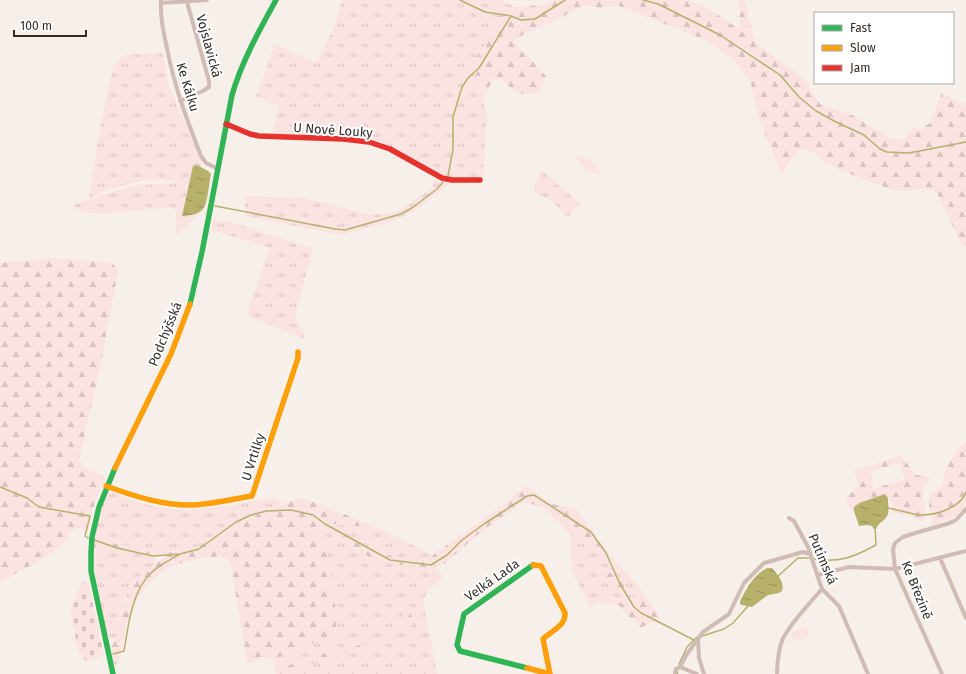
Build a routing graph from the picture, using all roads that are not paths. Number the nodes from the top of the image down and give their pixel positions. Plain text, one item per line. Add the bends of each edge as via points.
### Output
1 (207, 0) edge
2 (276, 0) edge
3 (161, 2) edge
4 (187, 2) junction
5 (180, 101) junction
6 (226, 124) junction
7 (218, 169) junction
8 (480, 180) dead end
9 (298, 352) dead end
10 (106, 486) junction
11 (966, 509) edge
12 (789, 518) dead end
13 (966, 550) edge
14 (811, 557) junction
15 (940, 558) junction
16 (895, 569) junction
17 (818, 575) junction
18 (822, 589) junction
19 (966, 618) edge
20 (700, 637) junction
21 (680, 667) junction
22 (113, 674) edge
23 (550, 674) edge
24 (675, 674) edge
25 (697, 674) edge
26 (704, 674) edge
27 (777, 674) edge
28 (868, 674) edge
29 (942, 674) edge

1 - 4 street, Vojslavická
2 - 6 street, Podchýšská via 244,56
3 - 4 street, Vojslavická
3 - 5 street, Ke Kálku via 161,20
4 - 5 street, Vojslavická via 210,81 209,87 203,91
5 - 7 street, Ke Kálku via 201,156 206,163
6 - 7 street, Podchýšská
6 - 8 street, U Nové Louky via 259,136 369,142 390,149 442,178 458,181
7 - 10 street, Podchýšská via 195,284 185,319 171,354
9 - 10 street, U Vrtilky via 252,496 180,505 132,496
10 - 22 street, Podchýšská via 92,532 90,560
11 - 16 street, Ke Březině via 956,520 898,541 893,549
12 - 14 street, Putimská via 794,521 804,538
13 - 15 street
14 - 17 street, Putimská
14 - 20 street via 803,552 764,564 744,583 729,614
15 - 16 street
15 - 19 street
16 - 17 street via 849,566
16 - 29 street, Ke Březině
17 - 18 street, Putimská
18 - 27 street via 784,636
18 - 28 street, Putimská via 839,606
20 - 21 street
20 - 26 street via 699,658
21 - 24 street via 676,669
21 - 25 street
23 - 23 street, Velká Lada via 460,651 457,645 464,614 532,565 541,566 566,617 564,622 543,640

